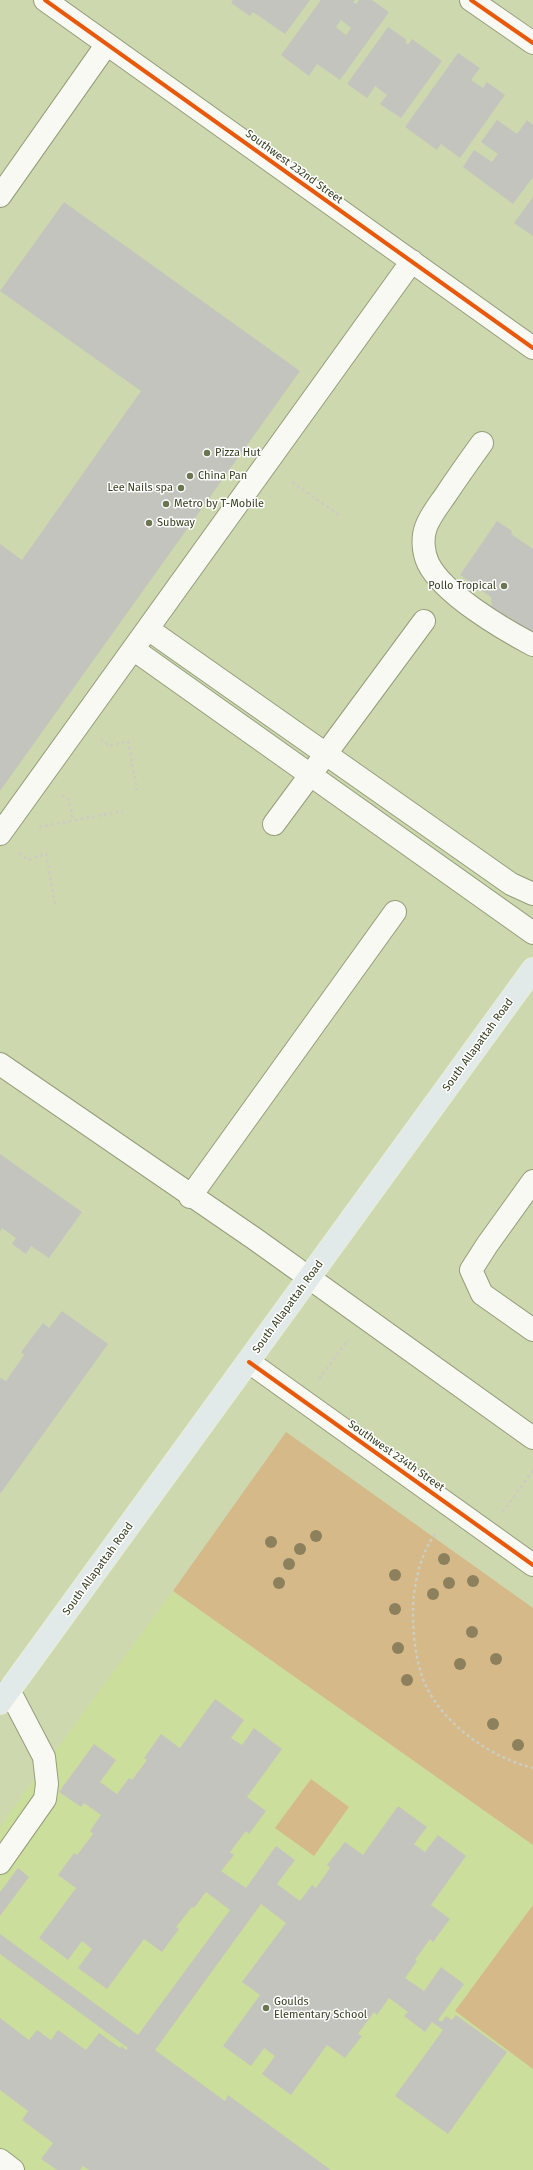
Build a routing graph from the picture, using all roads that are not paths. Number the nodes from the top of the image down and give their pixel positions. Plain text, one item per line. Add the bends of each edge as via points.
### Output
1 (45, 0) edge
2 (471, 0) edge
3 (533, 43) edge
4 (107, 44) junction
5 (0, 196) edge
6 (412, 261) junction
7 (533, 348) edge
8 (482, 443) dead end
9 (424, 622) dead end
10 (148, 629) junction
11 (533, 645) edge
12 (133, 649) junction
13 (326, 754) junction
14 (310, 775) junction
15 (274, 824) dead end
16 (0, 834) edge
17 (533, 894) edge
18 (395, 912) dead end
19 (533, 933) edge
20 (533, 969) edge
21 (0, 1064) edge
22 (533, 1181) edge
23 (190, 1197) junction
24 (309, 1278) junction
25 (533, 1330) edge
26 (249, 1362) junction
27 (533, 1438) edge
28 (533, 1565) edge
29 (5, 1697) edge
30 (0, 1863) edge
31 (0, 2160) edge
32 (13, 2170) edge

1 - 4 street, Southwest 232nd Street
2 - 3 street
4 - 5 street
4 - 6 street, Southwest 232nd Street
6 - 7 street, Southwest 232nd Street
6 - 10 street
8 - 11 street via 430,517 424,539 424,553 428,564 458,594 498,626
9 - 13 street
10 - 12 street
10 - 13 street
12 - 14 street
12 - 16 street
13 - 14 street
13 - 17 street via 511,884
14 - 15 street
14 - 19 street
18 - 23 street
20 - 24 main road, South Allapattah Road
21 - 23 street
22 - 25 street via 471,1270 482,1294
23 - 24 street
24 - 26 main road, South Allapattah Road
24 - 27 street
26 - 28 street, Southwest 234th Street
26 - 29 main road, South Allapattah Road
29 - 30 street via 44,1757 47,1784 45,1799
31 - 32 street

